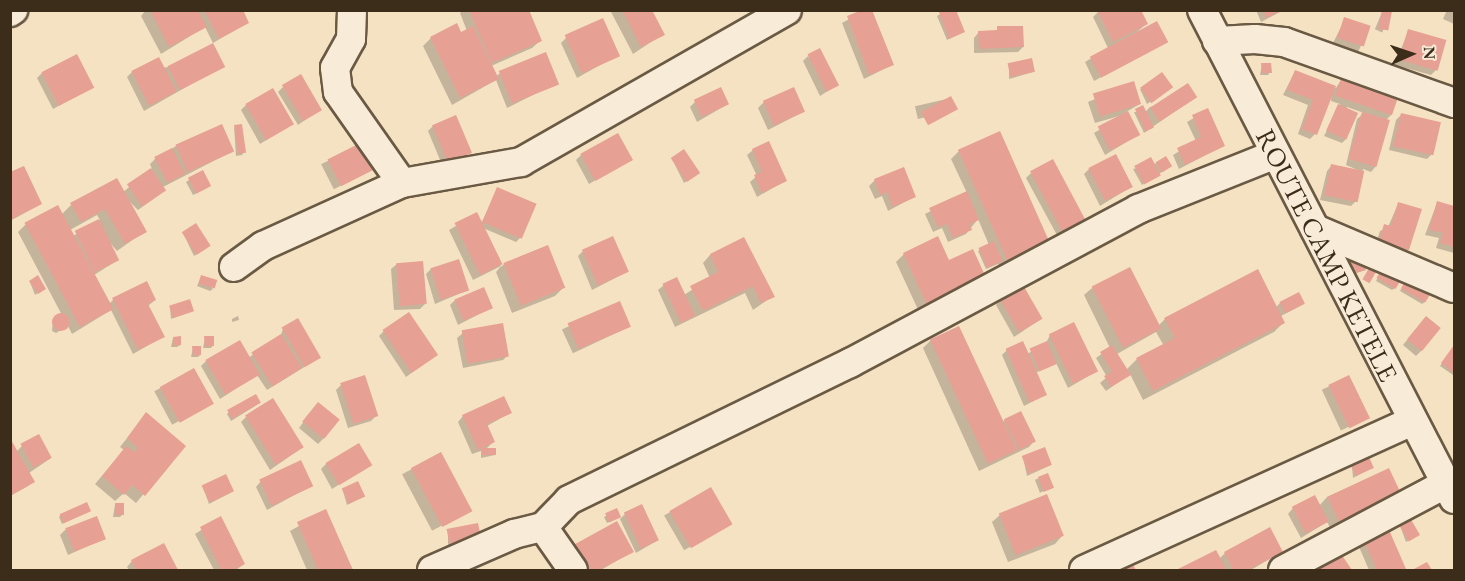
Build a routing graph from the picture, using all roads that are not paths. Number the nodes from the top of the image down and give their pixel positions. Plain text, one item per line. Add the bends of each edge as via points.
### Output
1 (352, 10) edge
2 (787, 10) edge
3 (1202, 10) edge
4 (1217, 41) junction
5 (1455, 103) edge
6 (1274, 155) junction
7 (402, 183) junction
8 (1315, 229) junction
9 (234, 267) dead end
10 (1455, 288) edge
11 (1412, 421) junction
12 (1451, 491) edge
13 (543, 527) junction
14 (432, 570) edge
15 (573, 570) edge
16 (1084, 570) edge
17 (1283, 570) edge

1 - 7 street via 351,39 335,68 338,92
2 - 7 street via 521,162
3 - 4 street, ROUTE CAMP KETELE
4 - 5 street via 1284,42
4 - 6 street, ROUTE CAMP KETELE
6 - 8 street, ROUTE CAMP KETELE
6 - 13 street via 1138,209 850,363 569,500
7 - 9 street via 262,246
8 - 10 street
8 - 11 street, ROUTE CAMP KETELE
11 - 12 street, ROUTE CAMP KETELE
11 - 16 street
12 - 17 street
13 - 14 street via 514,534
13 - 15 street

